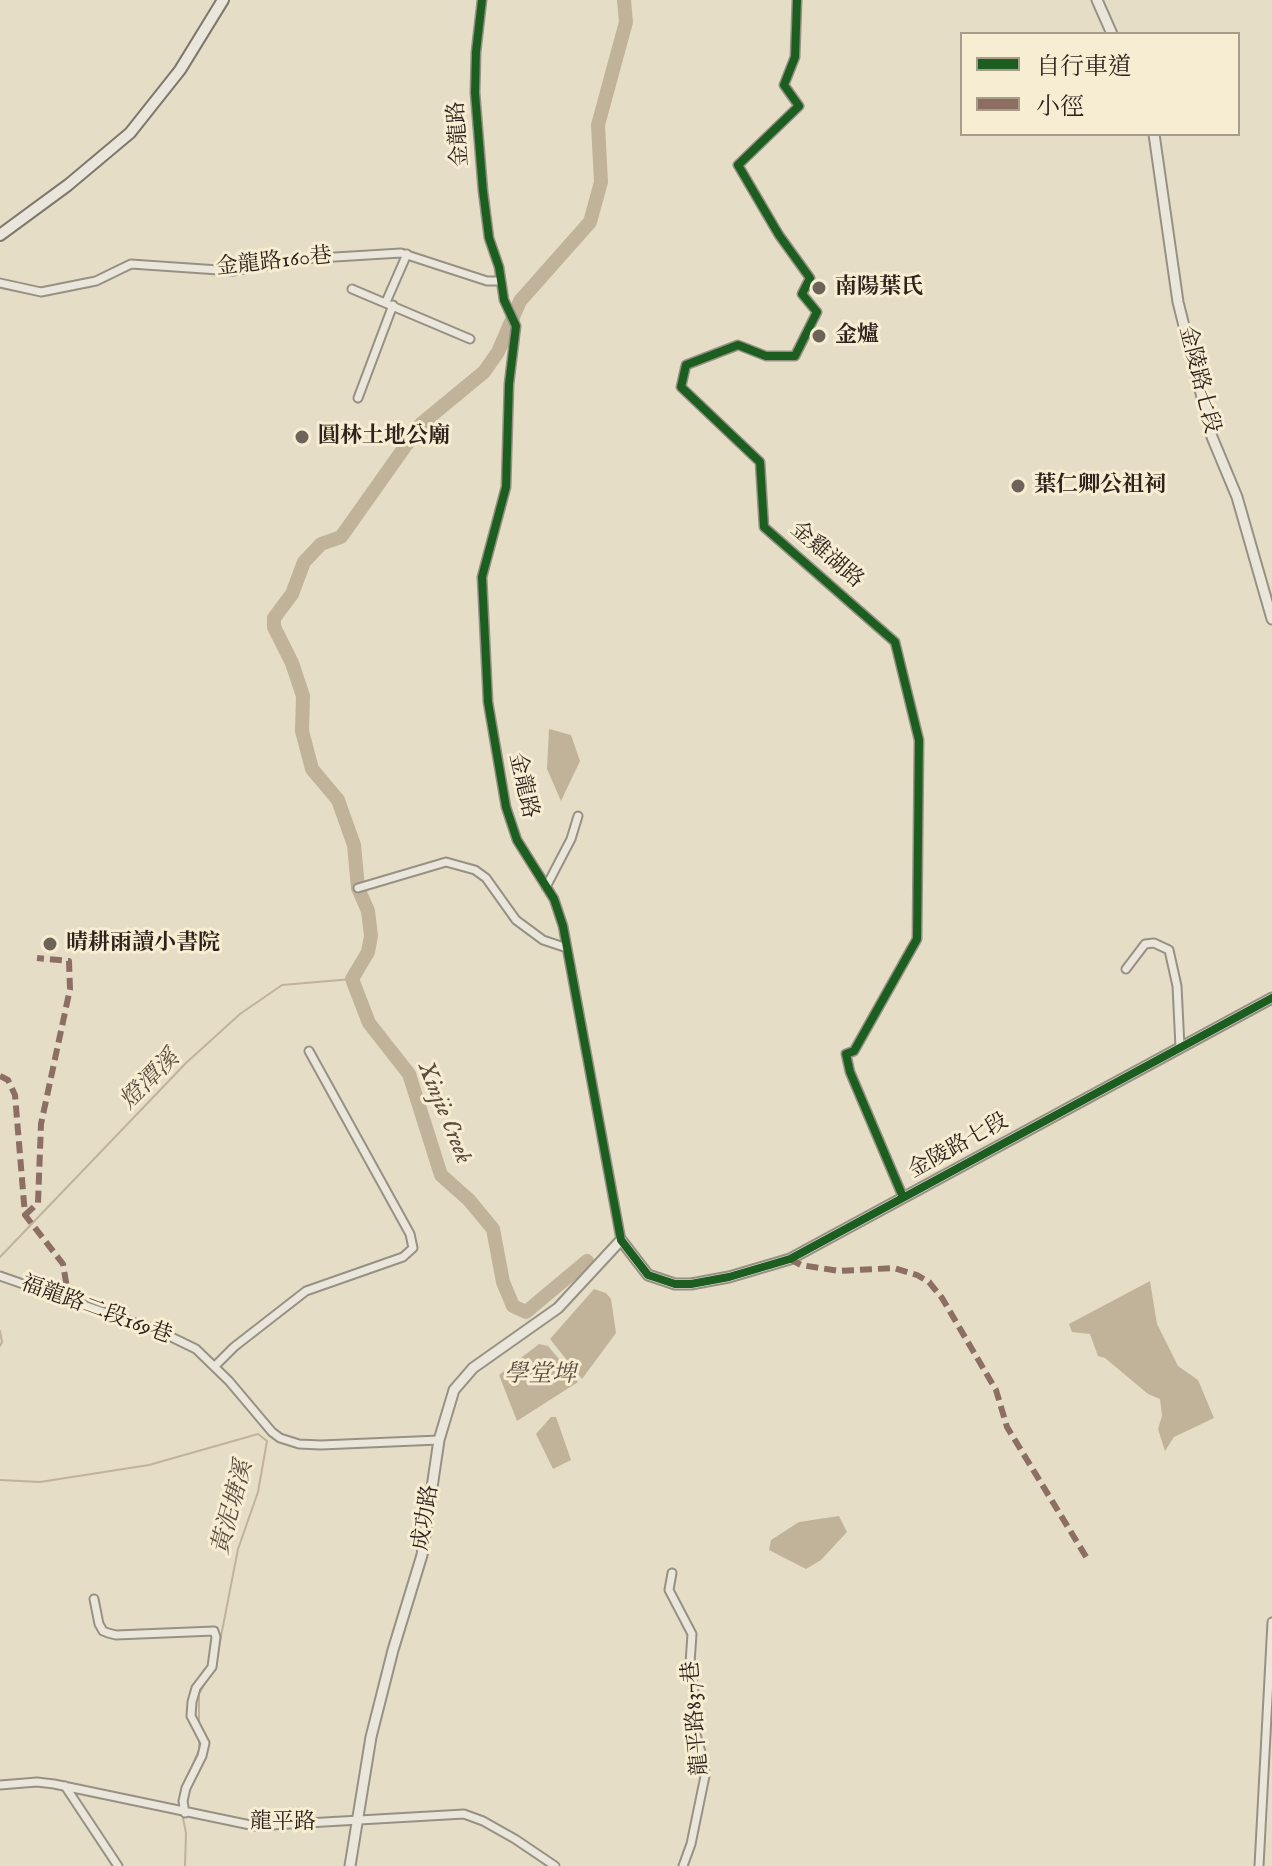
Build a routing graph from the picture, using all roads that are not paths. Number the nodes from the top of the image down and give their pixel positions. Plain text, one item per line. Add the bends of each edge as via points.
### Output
1 (223, 0) edge
2 (482, 0) edge
3 (797, 0) edge
4 (1097, 0) edge
5 (1111, 32) edge
6 (1154, 136) edge
7 (0, 235) edge
8 (407, 254) junction
9 (501, 281) junction
10 (0, 283) edge
11 (352, 289) dead end
12 (389, 304) junction
13 (470, 339) dead end
14 (358, 398) dead end
15 (1272, 619) edge
16 (578, 816) dead end
17 (546, 887) junction
18 (358, 888) dead end
19 (567, 948) junction
20 (1126, 969) dead end
21 (1272, 998) edge
22 (1180, 1047) junction
23 (309, 1051) dead end
24 (903, 1197) junction
25 (621, 1240) junction
26 (0, 1276) edge
27 (215, 1366) junction
28 (439, 1440) junction
29 (672, 1573) dead end
30 (94, 1599) dead end
31 (1272, 1622) edge
32 (0, 1785) edge
33 (65, 1786) junction
34 (185, 1813) junction
35 (359, 1821) junction
36 (118, 1866) edge
37 (350, 1866) edge
38 (555, 1866) edge
39 (683, 1866) edge
40 (1259, 1866) edge

1 - 7 main road via 180,70 130,133
2 - 9 street, 金龍路 via 476,52 477,133 489,238
3 - 24 street, 金雞湖路 via 795,57 784,85 799,106 738,165 810,278 802,294 817,312 795,356 766,356 738,345 686,365 681,387 760,462 764,527 895,642 919,740 917,939 854,1051 846,1054
4 - 5 street
6 - 15 street, 金陵路七段 via 1178,302 1212,437 1237,497
8 - 9 street, 金龍路160巷
8 - 10 street, 金龍路160巷 via 302,259 233,271 131,264 96,281 41,292
8 - 12 street
9 - 17 street, 金龍路 via 516,326 506,487 482,577 488,702 506,807 517,840
11 - 12 street
12 - 13 street
12 - 14 street
16 - 17 street
17 - 19 street, 金龍路
18 - 19 street via 446,862 475,870 516,920 543,940
19 - 25 street, 金龍路
20 - 22 street via 1145,944 1169,950
21 - 22 street, 金陵路七段
22 - 24 street, 金陵路七段
23 - 27 street via 413,1248 403,1257 306,1291
24 - 25 street, 金陵路七段 via 790,1259 691,1284 648,1275
25 - 28 street, 成功路 via 558,1308 462,1379
26 - 27 street, 福龍路二段169巷 via 161,1332 196,1349
27 - 28 street, 福龍路二段169巷 via 272,1432 289,1441 321,1445
28 - 35 street, 成功路 via 422,1555 371,1737
29 - 39 street, 龍平路837巷 via 669,1590 692,1634 695,1731 705,1776
30 - 34 street via 99,1624 108,1633 214,1631 212,1667 192,1702 191,1716 205,1743 186,1788
31 - 40 street
32 - 33 street, 龍平路
33 - 34 street, 龍平路
33 - 36 street
34 - 35 street, 龍平路 via 255,1826
35 - 37 street, 成功路
35 - 38 street, 龍平路 via 464,1814

